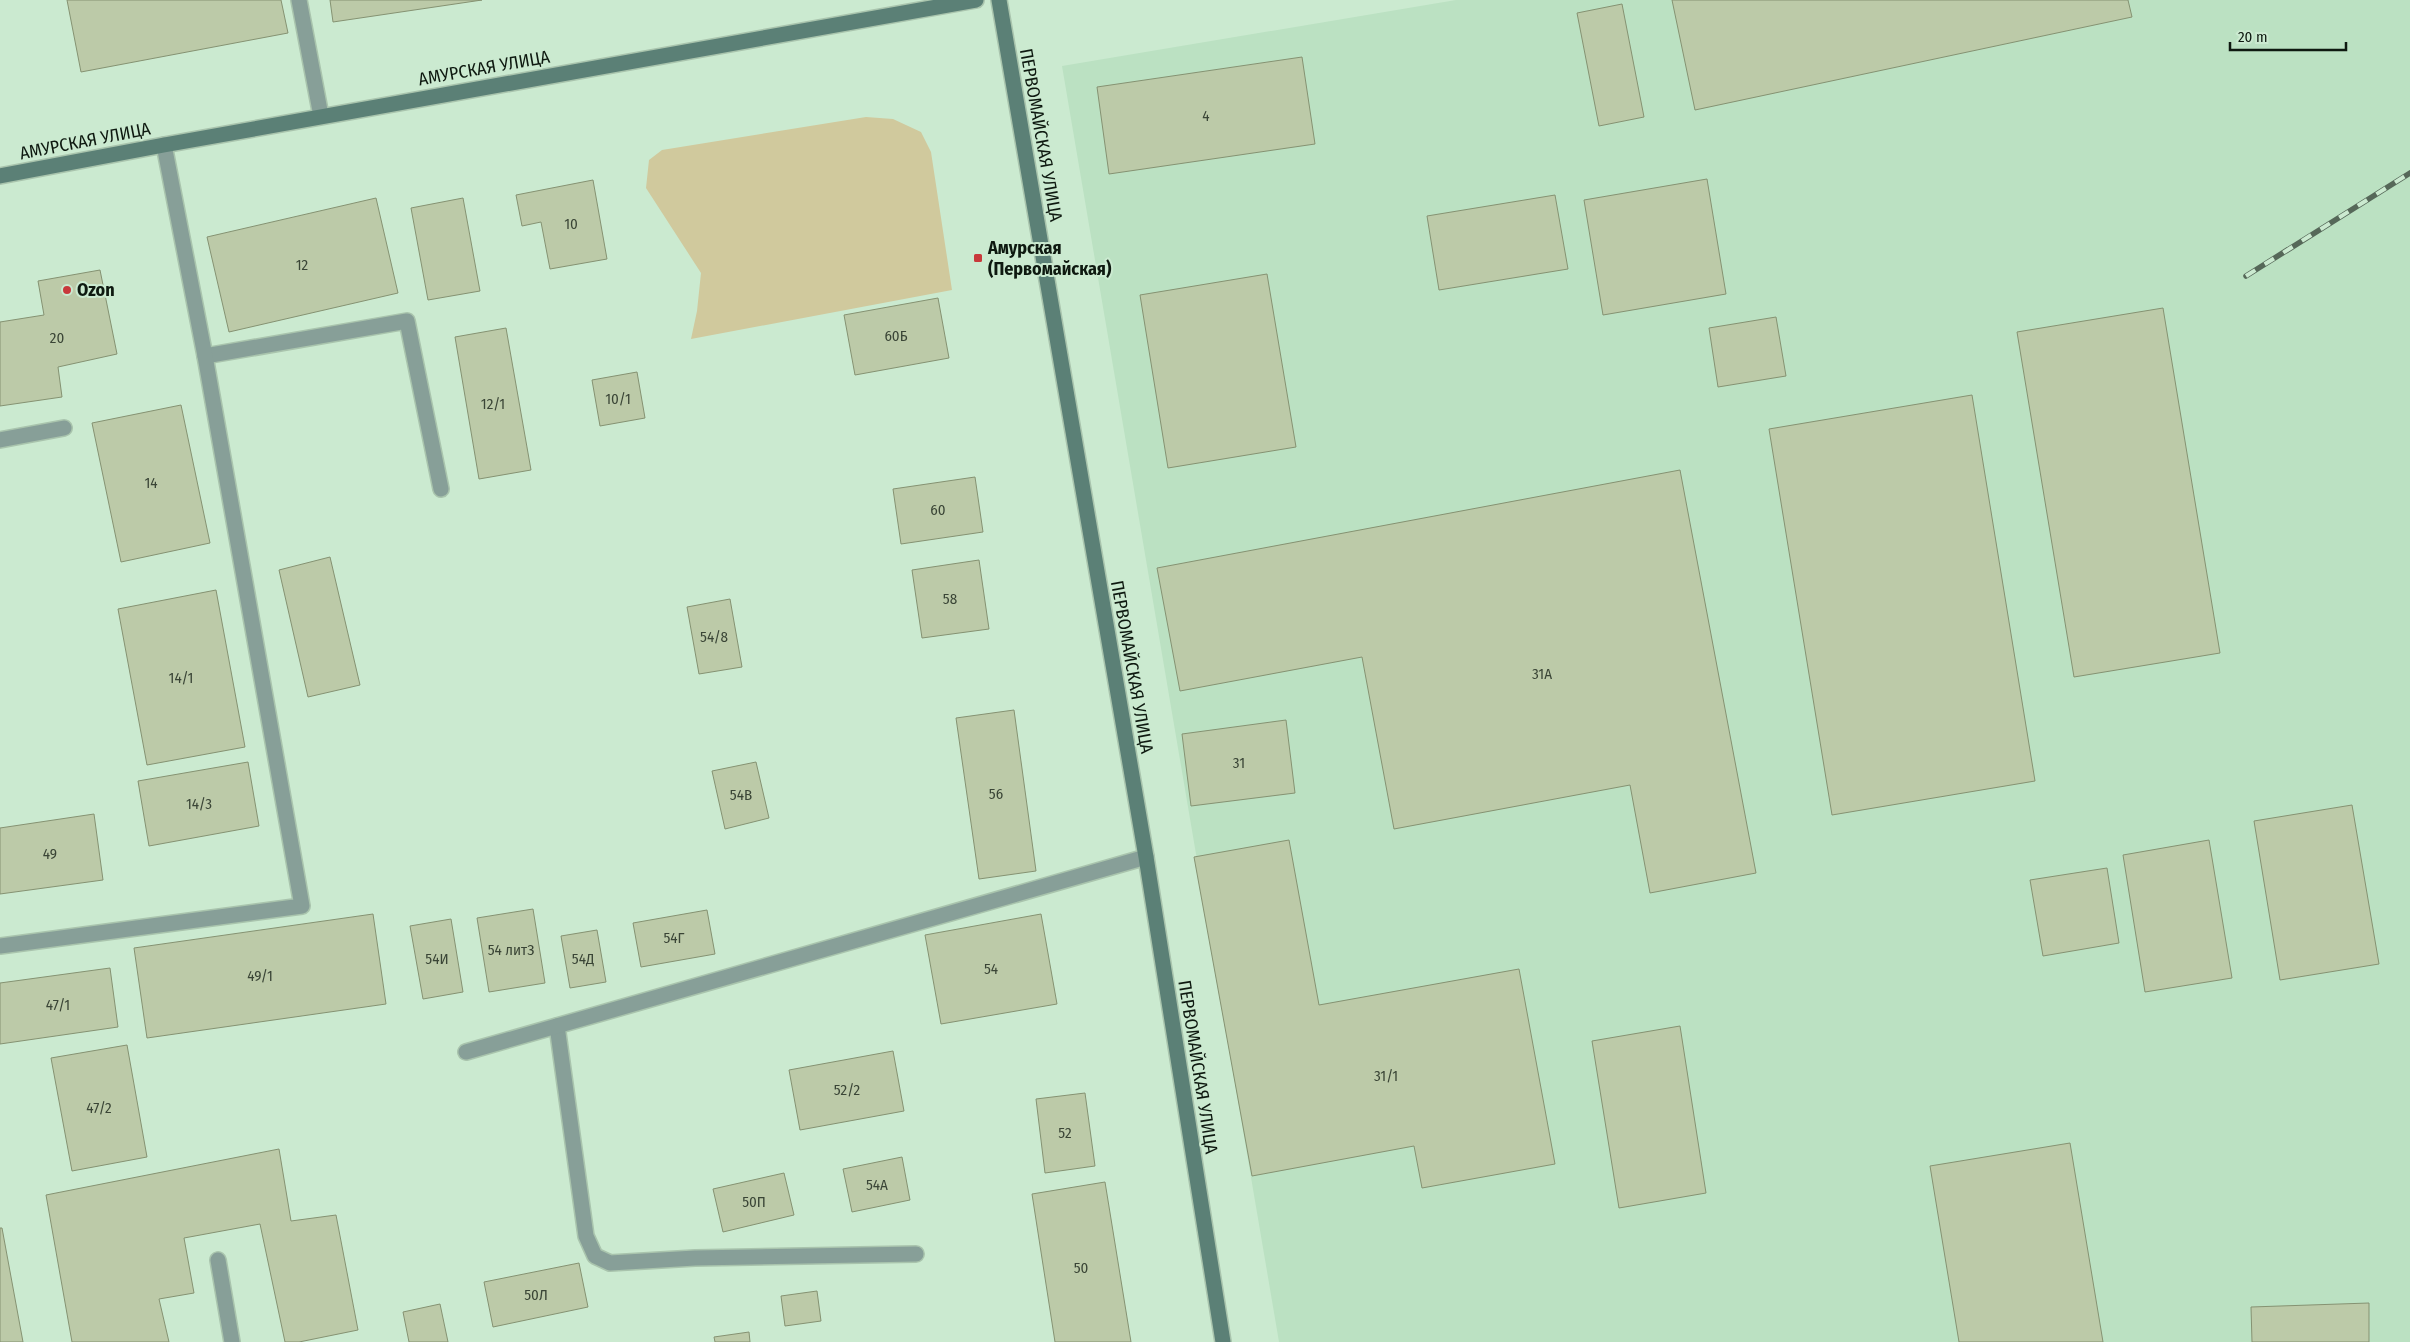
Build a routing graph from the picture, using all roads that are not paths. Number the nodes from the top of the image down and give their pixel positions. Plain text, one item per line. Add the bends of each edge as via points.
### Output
1 (299, 0) edge
2 (976, 0) edge
3 (998, 0) edge
4 (321, 116) junction
5 (164, 145) junction
6 (0, 176) edge
7 (205, 356) junction
8 (64, 428) dead end
9 (0, 440) edge
10 (441, 488) dead end
11 (1146, 857) junction
12 (0, 946) edge
13 (557, 1026) junction
14 (466, 1052) dead end
15 (916, 1254) dead end
16 (218, 1260) dead end
17 (232, 1342) edge
18 (1223, 1342) edge

1 - 4 lane
2 - 4 street, АМУРСКАЯ УЛИЦА
3 - 11 street, ПЕРВОМАЙСКАЯ УЛИЦА
4 - 5 street, АМУРСКАЯ УЛИЦА
5 - 6 street, АМУРСКАЯ УЛИЦА
5 - 7 lane
7 - 10 lane via 407,321
7 - 12 lane via 302,906
8 - 9 lane
11 - 13 lane
11 - 18 street, ПЕРВОМАЙСКАЯ УЛИЦА
13 - 14 lane
13 - 15 lane via 586,1236 595,1256 610,1263
16 - 17 lane

